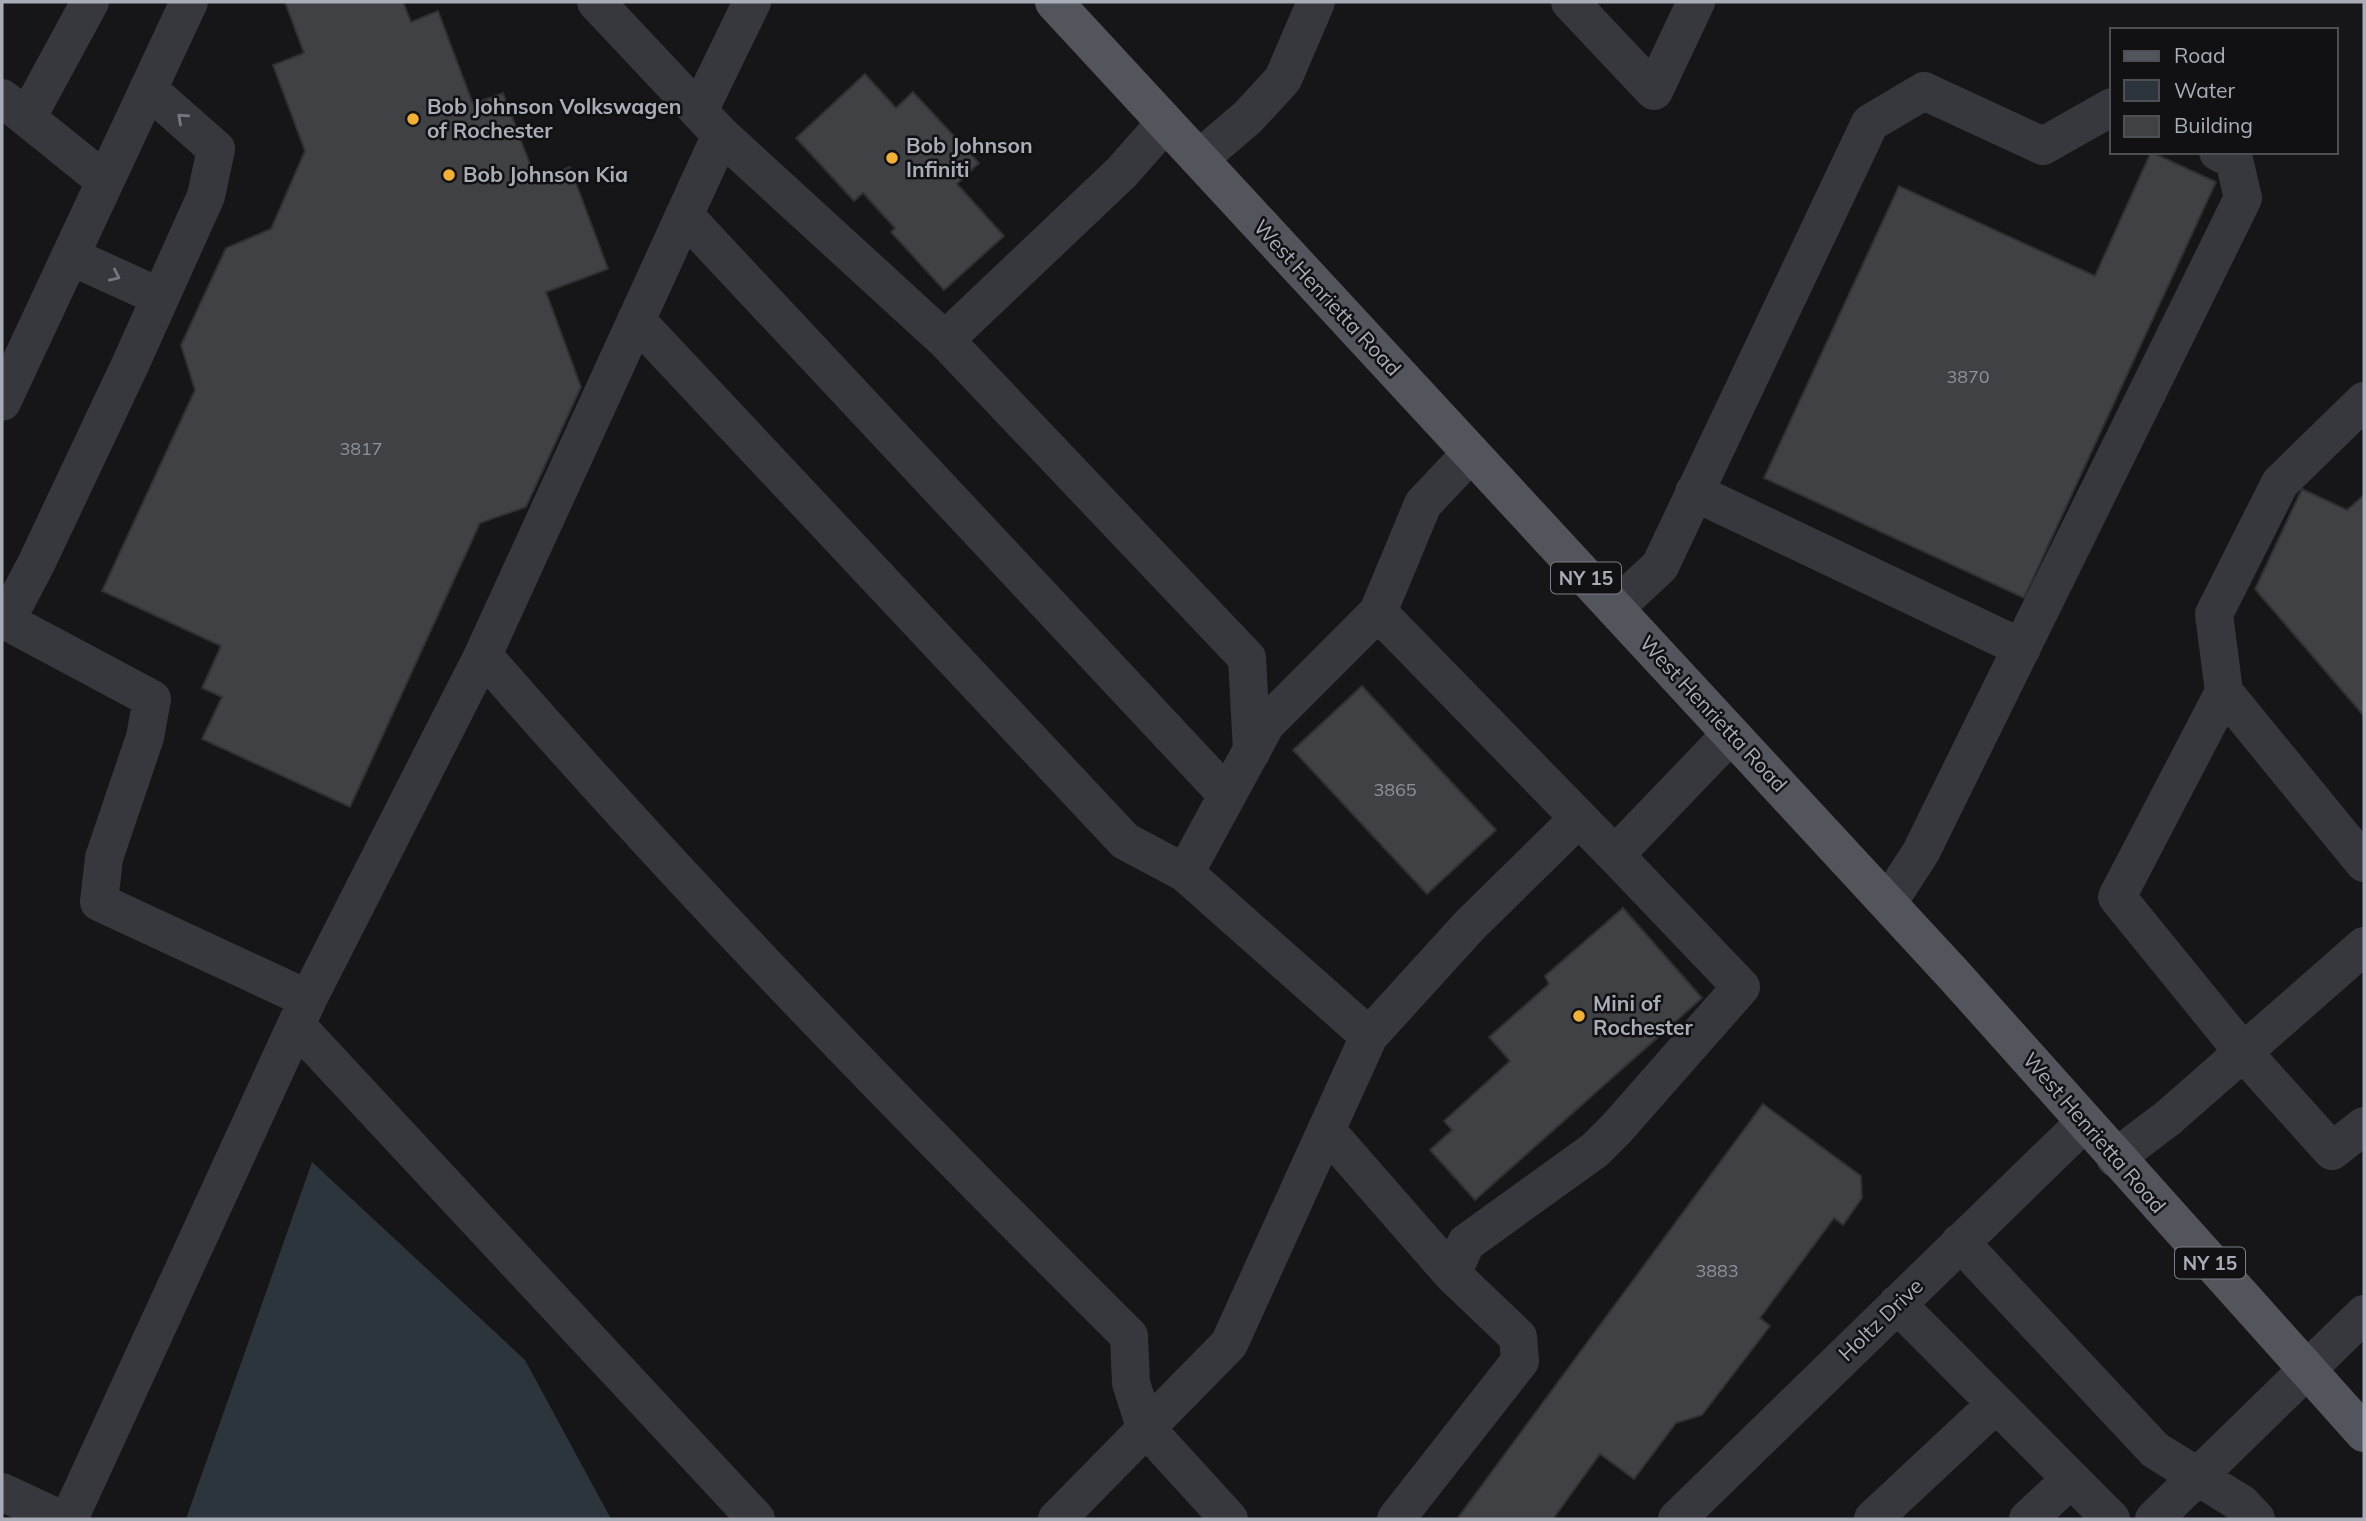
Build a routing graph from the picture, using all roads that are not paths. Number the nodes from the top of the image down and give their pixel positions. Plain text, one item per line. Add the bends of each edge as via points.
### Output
1 (90, 2) edge
2 (188, 2) edge
3 (596, 2) edge
4 (752, 2) edge
5 (1054, 2) edge
6 (1316, 2) edge
7 (1570, 2) edge
8 (1696, 2) edge
9 (148, 89) junction
10 (14, 108) edge
11 (2110, 108) edge
12 (710, 123) junction
13 (1165, 123) junction
14 (2222, 154) edge
15 (1199, 159) junction
16 (105, 181) junction
17 (684, 215) junction
18 (70, 256) junction
19 (160, 297) junction
20 (636, 320) junction
21 (945, 340) junction
22 (2364, 401) edge
23 (2, 402) edge
24 (1471, 453) junction
25 (1694, 492) junction
26 (1615, 608) junction
27 (1378, 612) junction
28 (3, 623) edge
29 (2022, 648) junction
30 (483, 654) junction
31 (2224, 692) junction
32 (1731, 734) junction
33 (1252, 751) junction
34 (1227, 795) junction
35 (1579, 818) junction
36 (1615, 855) junction
37 (2364, 863) edge
38 (1185, 873) junction
39 (1888, 903) junction
40 (2364, 946) edge
41 (302, 1012) junction
42 (1370, 1036) junction
43 (2243, 1052) junction
44 (2085, 1122) junction
45 (2364, 1126) edge
46 (1328, 1131) junction
47 (2115, 1157) junction
48 (1960, 1242) junction
49 (1452, 1274) junction
50 (1897, 1304) junction
51 (2364, 1314) edge
52 (2304, 1369) junction
53 (1996, 1404) junction
54 (1145, 1427) junction
55 (2364, 1433) edge
56 (2196, 1475) junction
57 (2071, 1479) junction
58 (2, 1492) edge
59 (60, 1519) edge
60 (69, 1519) edge
61 (756, 1519) edge
62 (1057, 1519) edge
63 (1229, 1519) edge
64 (1396, 1519) edge
65 (1677, 1519) edge
66 (1873, 1519) edge
67 (2028, 1519) edge
68 (2110, 1519) edge
69 (2154, 1519) edge
70 (2256, 1519) edge

1 - 10 street
2 - 9 street
3 - 12 street
4 - 12 street
5 - 13 main road, West Henrietta Road / NY 15
6 - 15 street via 1283,79
7 - 8 street via 1654,91
9 - 16 street
19 -> 9 street via 206,196 216,149
10 - 16 street
11 - 25 street via 2043,146 1924,91 1870,123
12 - 17 street
12 - 21 street
13 - 15 main road, West Henrietta Road / NY 15
13 - 21 street via 1122,172
14 - 29 street via 2234,160 2243,198
15 - 24 main road, West Henrietta Road / NY 15
16 - 18 street
17 - 20 street
17 - 34 street
18 -> 19 street
18 - 23 street
19 - 28 street via 42,552
20 - 30 street
20 - 38 street via 1125,841
21 - 33 street via 1247,658
22 - 31 street via 2280,483 2214,614
24 - 26 main road, West Henrietta Road / NY 15
24 - 27 street via 1423,504
25 - 26 street via 1660,566
25 - 29 street
26 - 32 main road, West Henrietta Road / NY 15
27 - 33 street via 1266,724
27 - 35 street
28 - 41 street via 152,699 145,737 104,858 99,902
29 - 39 street via 1921,852
30 - 41 street
30 - 54 street via 574,760 807,1011 1129,1336 1131,1383
31 - 37 street
31 - 43 street via 2117,897
32 - 36 street
32 - 39 main road, West Henrietta Road / NY 15
33 - 34 street
34 - 38 street
35 - 36 street
35 - 42 street via 1470,925
36 - 49 street via 1741,987 1610,1136 1465,1243
38 - 42 street
39 - 44 main road, West Henrietta Road / NY 15
40 - 43 street
41 - 60 street
41 - 61 street
42 - 46 street
43 - 45 street via 2332,1151
43 - 47 street
44 - 47 main road, West Henrietta Road / NY 15
44 - 48 street, Holtz Drive
46 - 49 street
46 - 54 street via 1229,1344
47 - 52 main road, West Henrietta Road / NY 15
48 - 50 street, Holtz Drive
48 - 56 street via 2155,1450
49 - 64 street via 1518,1337 1520,1361
50 - 53 street
50 - 65 street, Holtz Drive
51 - 52 street
52 - 55 main road, West Henrietta Road / NY 15
52 - 56 street
53 - 57 street
53 - 66 street
54 - 62 street
54 - 63 street
56 - 69 street
56 - 70 street via 2242,1503
57 - 67 street
57 - 68 street
58 - 59 street

